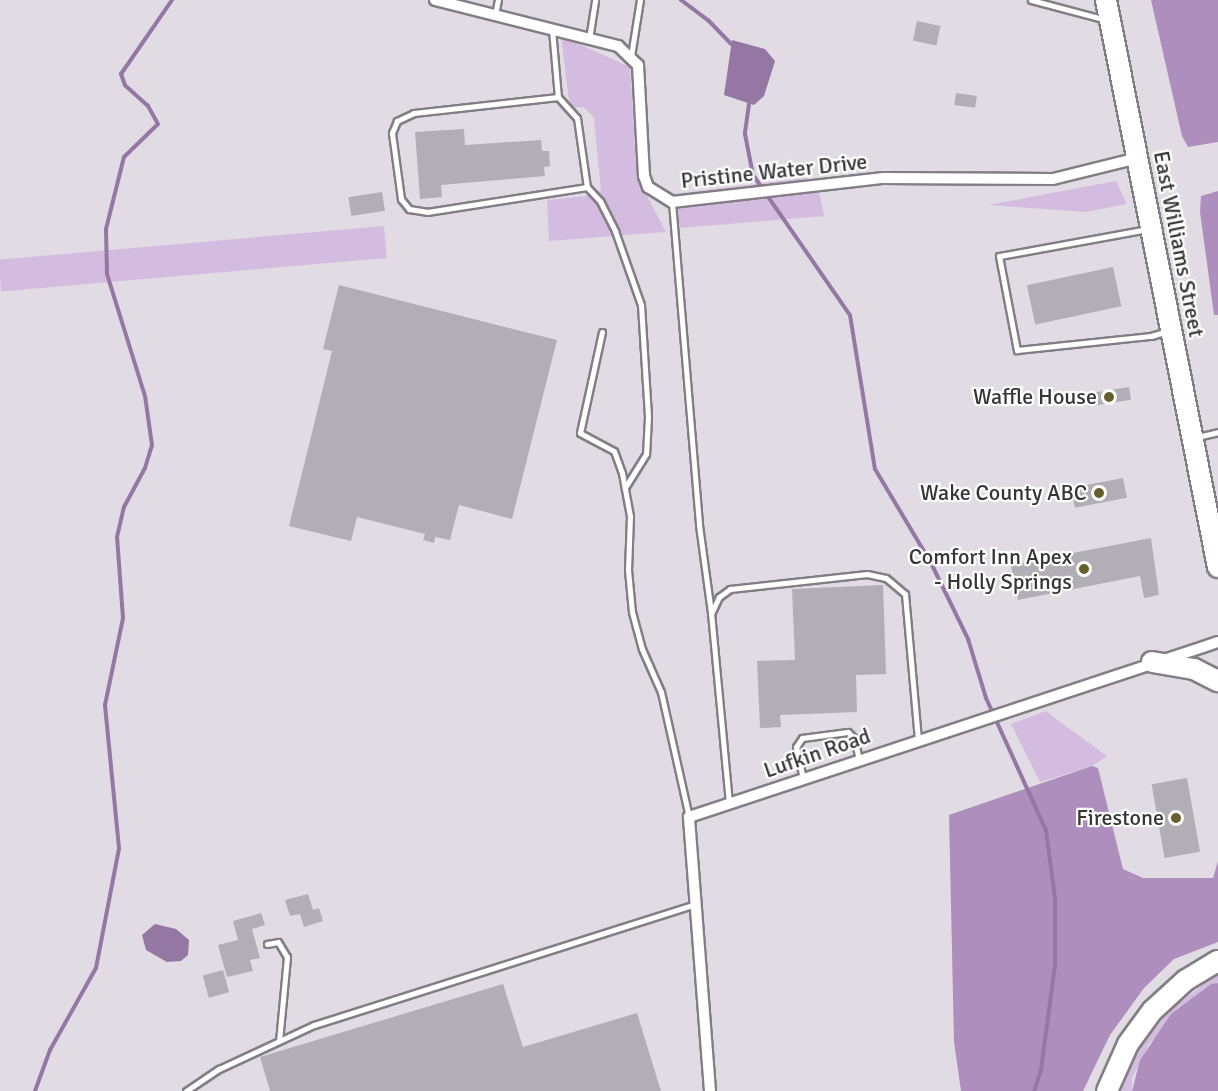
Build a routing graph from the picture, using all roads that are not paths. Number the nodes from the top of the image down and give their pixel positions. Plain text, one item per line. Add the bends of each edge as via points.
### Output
1 (435, 0) edge
2 (498, 0) edge
3 (595, 0) edge
4 (640, 0) edge
5 (1031, 0) edge
6 (1107, 0) edge
7 (495, 15) junction
8 (1110, 21) junction
9 (552, 29) junction
10 (589, 39) junction
11 (631, 58) junction
12 (558, 98) junction
13 (1138, 158) junction
14 (587, 187) junction
15 (672, 202) junction
16 (1152, 228) junction
17 (1171, 330) junction
18 (602, 332) dead end
19 (1218, 432) edge
20 (1193, 438) junction
21 (625, 488) junction
22 (1214, 522) edge
23 (1218, 567) edge
24 (711, 614) junction
25 (1218, 642) edge
26 (1152, 662) junction
27 (1218, 681) edge
28 (918, 739) junction
29 (859, 760) junction
30 (804, 778) junction
31 (729, 804) junction
32 (689, 817) junction
33 (695, 904) junction
34 (267, 944) dead end
35 (1218, 962) edge
36 (279, 1041) junction
37 (186, 1091) edge
38 (710, 1091) edge
39 (1107, 1091) edge

1 - 7 street
2 - 7 lane
3 - 10 lane
4 - 11 lane
5 - 8 lane
6 - 8 highway, East Williams Street
7 - 9 street
8 - 13 highway, East Williams Street
9 - 10 street
9 - 12 lane
10 - 11 street via 618,46
11 - 15 street, Pristine Water Drive via 638,65 644,176 648,187
12 - 14 lane via 577,118
12 - 14 lane via 414,113 397,121 392,133 401,199 409,209 427,212
13 - 15 street, Pristine Water Drive via 1053,178 884,178
13 - 16 highway, East Williams Street
14 - 21 lane via 600,201 615,231 633,279 644,331 646,454
15 - 24 lane via 699,525
16 - 17 highway, East Williams Street
16 - 17 lane via 999,256 1017,350 1151,336
17 - 20 highway, East Williams Street
18 - 21 lane via 580,433 615,451
19 - 20 lane
20 - 22 highway, East Williams Street
21 - 32 lane via 630,516 628,570 632,612 642,649 661,692
22 - 23 highway, East Williams Street
24 - 28 lane via 719,597 730,589 867,574 886,578 905,594
24 - 31 lane
25 - 26 street, Lufkin Road
26 - 27 highway via 1194,669
26 - 28 street, Lufkin Road
28 - 29 street, Lufkin Road
29 - 30 street, Lufkin Road
29 - 30 lane via 854,738 848,732 802,738 796,747
30 - 31 street, Lufkin Road
31 - 32 street, Lufkin Road
32 - 33 street
33 - 36 lane via 314,1025
33 - 38 street
34 - 36 lane via 278,942 287,957
35 - 39 highway via 1186,980 1152,1011 1128,1044
36 - 37 lane via 219,1069

